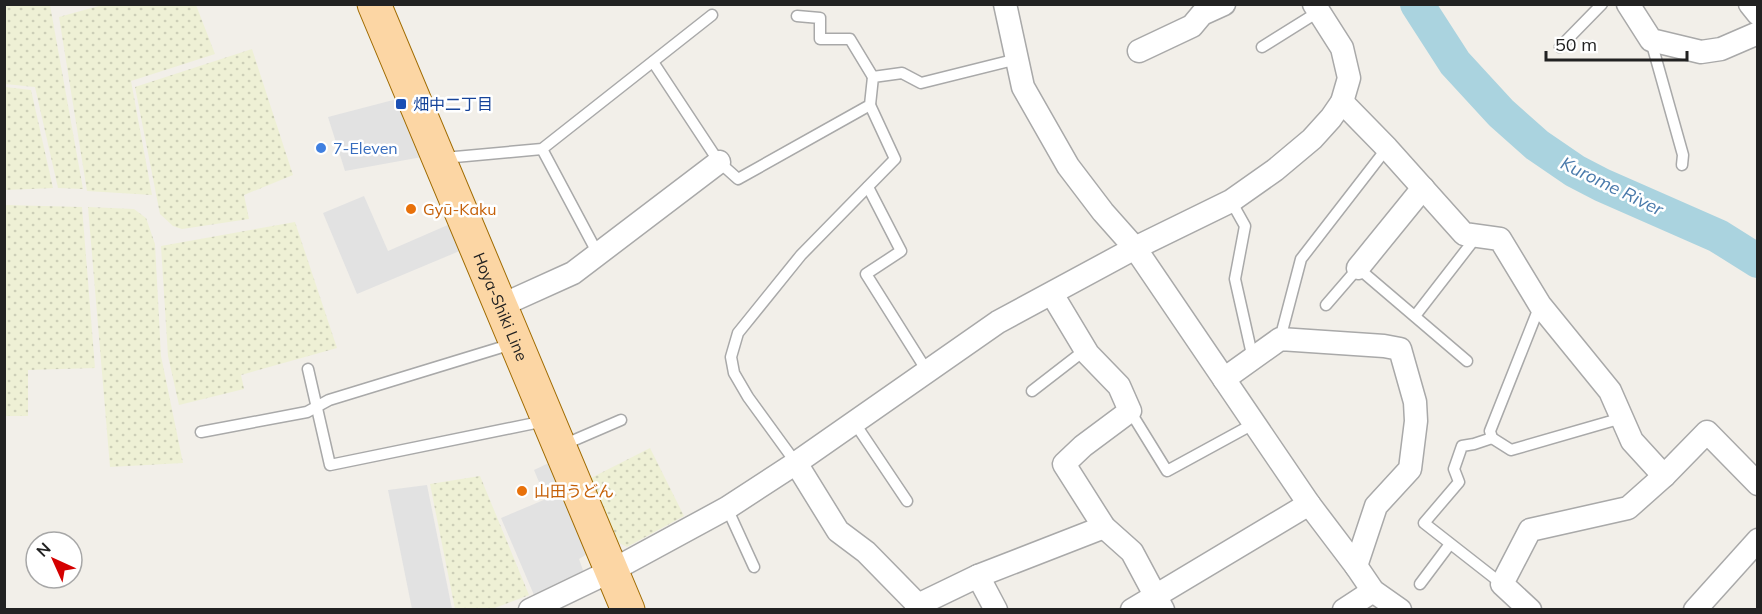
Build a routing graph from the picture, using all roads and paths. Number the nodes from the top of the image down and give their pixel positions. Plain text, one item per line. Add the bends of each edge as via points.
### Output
1 (374, 4) edge
2 (1005, 4) edge
3 (1224, 4) edge
4 (1602, 4) edge
5 (1628, 4) edge
6 (1750, 4) edge
7 (1316, 8) edge
8 (1758, 14) edge
9 (712, 15) dead end
10 (797, 16) dead end
11 (1758, 33) edge
12 (1651, 40) junction
13 (1262, 46) dead end
14 (1560, 47) dead end
15 (1139, 51) dead end
16 (1017, 59) junction
17 (653, 62) junction
18 (873, 77) junction
19 (1342, 102) junction
20 (870, 105) junction
21 (542, 148) junction
22 (1387, 148) junction
23 (438, 159) junction
24 (719, 162) junction
25 (1682, 165) dead end
26 (868, 187) junction
27 (1423, 188) junction
28 (1231, 201) junction
29 (1477, 236) junction
30 (1135, 248) junction
31 (598, 254) junction
32 (1358, 268) junction
33 (1052, 294) junction
34 (1326, 305) dead end
35 (1540, 305) junction
36 (500, 306) junction
37 (1415, 316) junction
38 (1280, 339) junction
39 (515, 343) junction
40 (1085, 350) junction
41 (1253, 358) junction
42 (1467, 361) dead end
43 (308, 369) dead end
44 (927, 371) junction
45 (1224, 379) junction
46 (1032, 391) dead end
47 (317, 407) junction
48 (1130, 411) junction
49 (1622, 418) junction
50 (621, 420) dead end
51 (854, 422) junction
52 (1255, 423) junction
53 (201, 432) dead end
54 (554, 433) junction
55 (1492, 438) junction
56 (796, 463) junction
57 (1664, 476) junction
58 (1758, 484) edge
59 (907, 501) dead end
60 (1310, 504) junction
61 (727, 508) junction
62 (1104, 527) junction
63 (1758, 540) edge
64 (1450, 544) junction
65 (1356, 566) junction
66 (754, 567) dead end
67 (611, 571) junction
68 (978, 576) junction
69 (1502, 584) junction
70 (1420, 585) dead end
71 (1373, 591) junction
72 (1159, 603) edge
73 (917, 607) edge
74 (530, 609) edge
75 (628, 609) edge
76 (996, 609) edge
77 (1132, 609) edge
78 (1344, 609) edge
79 (1400, 609) edge
80 (1530, 609) edge
81 (1696, 609) edge

1 - 23 main road, Hoya-Shiki Line
2 - 16 street
3 - 15 street via 1202,14 1192,26
4 - 14 lane
5 - 12 street
6 - 8 street
7 - 13 lane
7 - 19 street via 1342,48 1349,78
9 - 17 lane
10 - 18 lane via 820,18 820,39 850,39
11 - 12 street via 1721,49 1701,51
12 - 25 lane via 1683,155
16 - 18 lane via 921,83 902,74
16 - 30 street via 1023,87 1068,166
17 - 21 lane
17 - 24 lane
18 - 20 lane
19 - 22 street
19 - 28 street via 1312,139
20 - 24 lane via 738,179
20 - 26 lane via 896,159
21 - 23 lane
21 - 31 lane
22 - 27 street
22 - 38 lane via 1300,259
23 - 36 main road, Hoya-Shiki Line
24 - 31 street
26 - 44 lane via 901,251 866,274
26 - 56 lane via 801,255 738,333 731,357 734,373 748,397
27 - 29 street via 1464,234
27 - 32 street
28 - 30 street
28 - 41 lane via 1245,226 1235,279
29 - 35 street via 1500,239
29 - 37 lane
30 - 33 street
30 - 45 street
31 - 36 street via 573,273
32 - 34 lane
32 - 37 lane
33 - 40 street
33 - 44 street via 998,322
35 - 49 street via 1610,391
35 - 55 lane via 1490,431
36 - 39 main road, Hoya-Shiki Line
37 - 42 lane
38 - 41 street
38 - 65 street via 1400,349 1415,402 1410,469 1376,506
39 - 47 lane
39 - 54 main road, Hoya-Shiki Line
40 - 46 lane
40 - 48 street via 1119,386
41 - 45 street
43 - 47 lane
44 - 51 street
45 - 52 street
47 - 53 lane
47 - 54 lane via 330,465
48 - 52 lane via 1167,471
48 - 62 street via 1064,464
49 - 55 lane via 1511,450
49 - 57 street via 1632,441
50 - 54 lane
51 - 56 street
51 - 59 lane
52 - 60 street
54 - 67 main road, Hoya-Shiki Line
55 - 64 lane via 1462,446 1454,469 1459,482 1424,523
56 - 61 street
56 - 73 street via 838,531 866,552
57 - 58 street via 1707,432
57 - 69 street via 1628,508 1530,530
60 - 65 street
60 - 72 street
61 - 66 lane
61 - 67 street
62 - 68 street
62 - 72 street via 1132,552
63 - 81 street
64 - 69 lane
64 - 70 lane
65 - 71 street
67 - 74 street
67 - 75 main road, Hoya-Shiki Line
68 - 73 street
68 - 76 street
69 - 80 street
71 - 78 street
71 - 79 street
72 - 77 street

